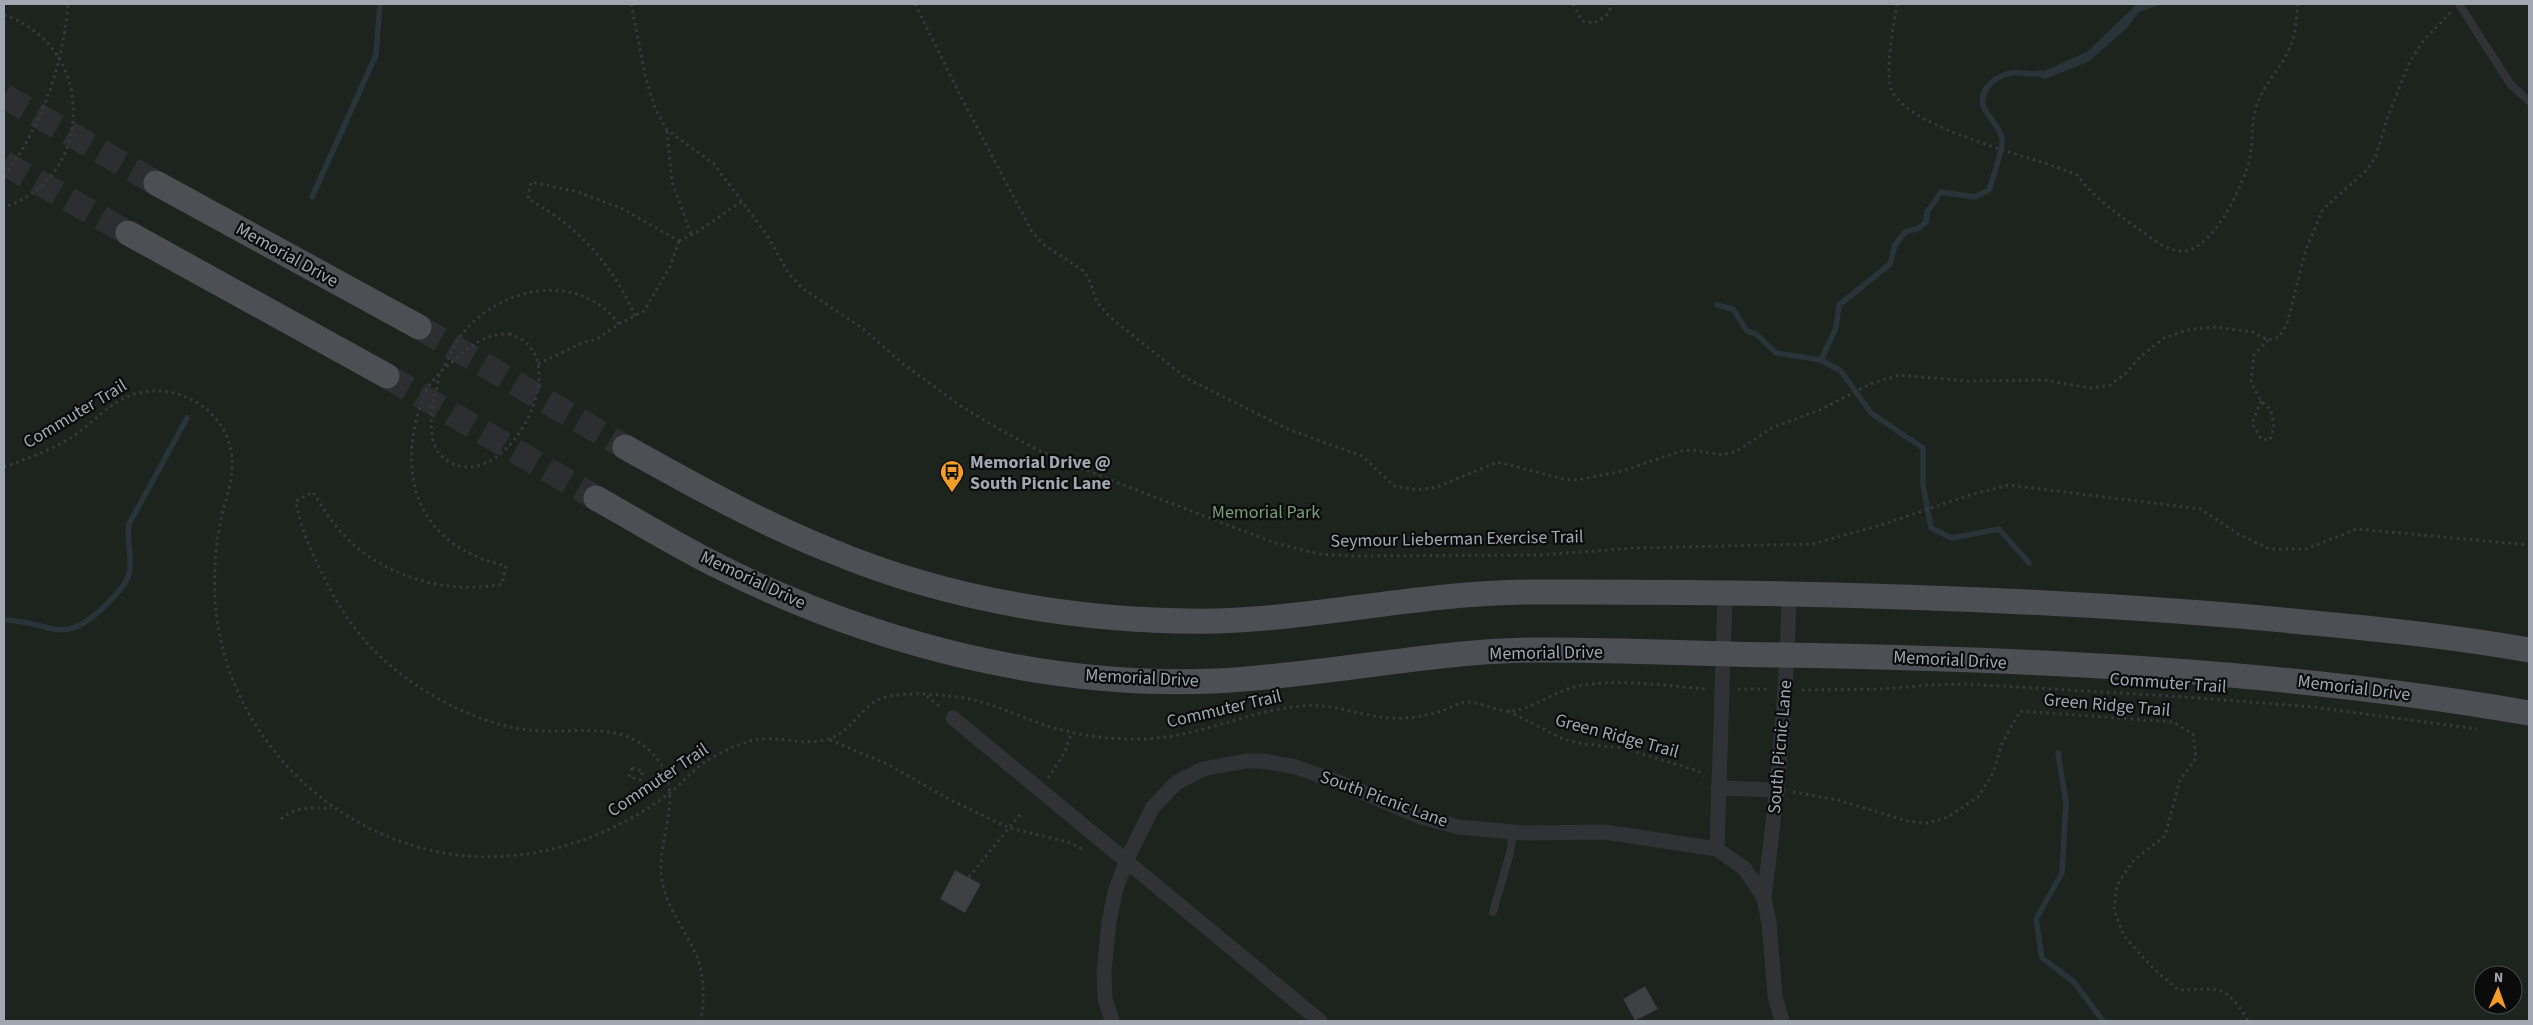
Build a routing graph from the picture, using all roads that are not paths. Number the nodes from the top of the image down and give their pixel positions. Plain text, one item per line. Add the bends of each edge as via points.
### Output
1 (2457, 5) edge
2 (2529, 101) edge
3 (156, 183) tunnel mouth
4 (128, 233) tunnel mouth
5 (419, 327) tunnel mouth
6 (387, 376) tunnel mouth
7 (625, 447) tunnel mouth
8 (596, 498) tunnel mouth
9 (1725, 594) junction
10 (1789, 595) junction
11 (2529, 650) edge
12 (1723, 654) junction
13 (1788, 655) junction
14 (2529, 713) edge
15 (953, 718) dead end
16 (1718, 788) junction
17 (1778, 790) junction
18 (1512, 832) junction
19 (1717, 849) junction
20 (1126, 859) junction
21 (1764, 898) junction
22 (1493, 912) dead end
23 (1112, 1021) edge
24 (1320, 1021) edge
25 (1782, 1021) edge

1 - 2 lane via 2511,85
3 - 5 main road, Memorial Drive
4 - 6 main road
7 - 9 main road via 739,510 838,554 962,592 1088,614 1213,621 1276,618 1485,593
8 - 12 main road, Memorial Drive via 723,569 840,619 935,649 1023,668 1176,682 1277,677 1423,658 1529,650
9 - 10 main road
9 - 12 street
10 - 11 main road via 2144,608 2337,625
10 - 13 street, South Picnic Lane
12 - 13 main road, Memorial Drive
12 - 16 street
13 - 14 main road, Memorial Drive via 2129,668 2326,683
13 - 17 street, South Picnic Lane
15 - 20 street
16 - 17 street
16 - 19 street
17 - 21 street, South Picnic Lane
18 - 19 street, South Picnic Lane via 1605,832
18 - 20 street, South Picnic Lane via 1478,830 1437,822 1296,767 1246,761 1203,769 1176,783 1153,807
18 - 22 lane via 1510,853
19 - 21 street, South Picnic Lane via 1746,869
20 - 23 street, South Picnic Lane via 1109,922 1104,972 1105,1000
20 - 24 street
21 - 25 street, South Picnic Lane via 1775,996

